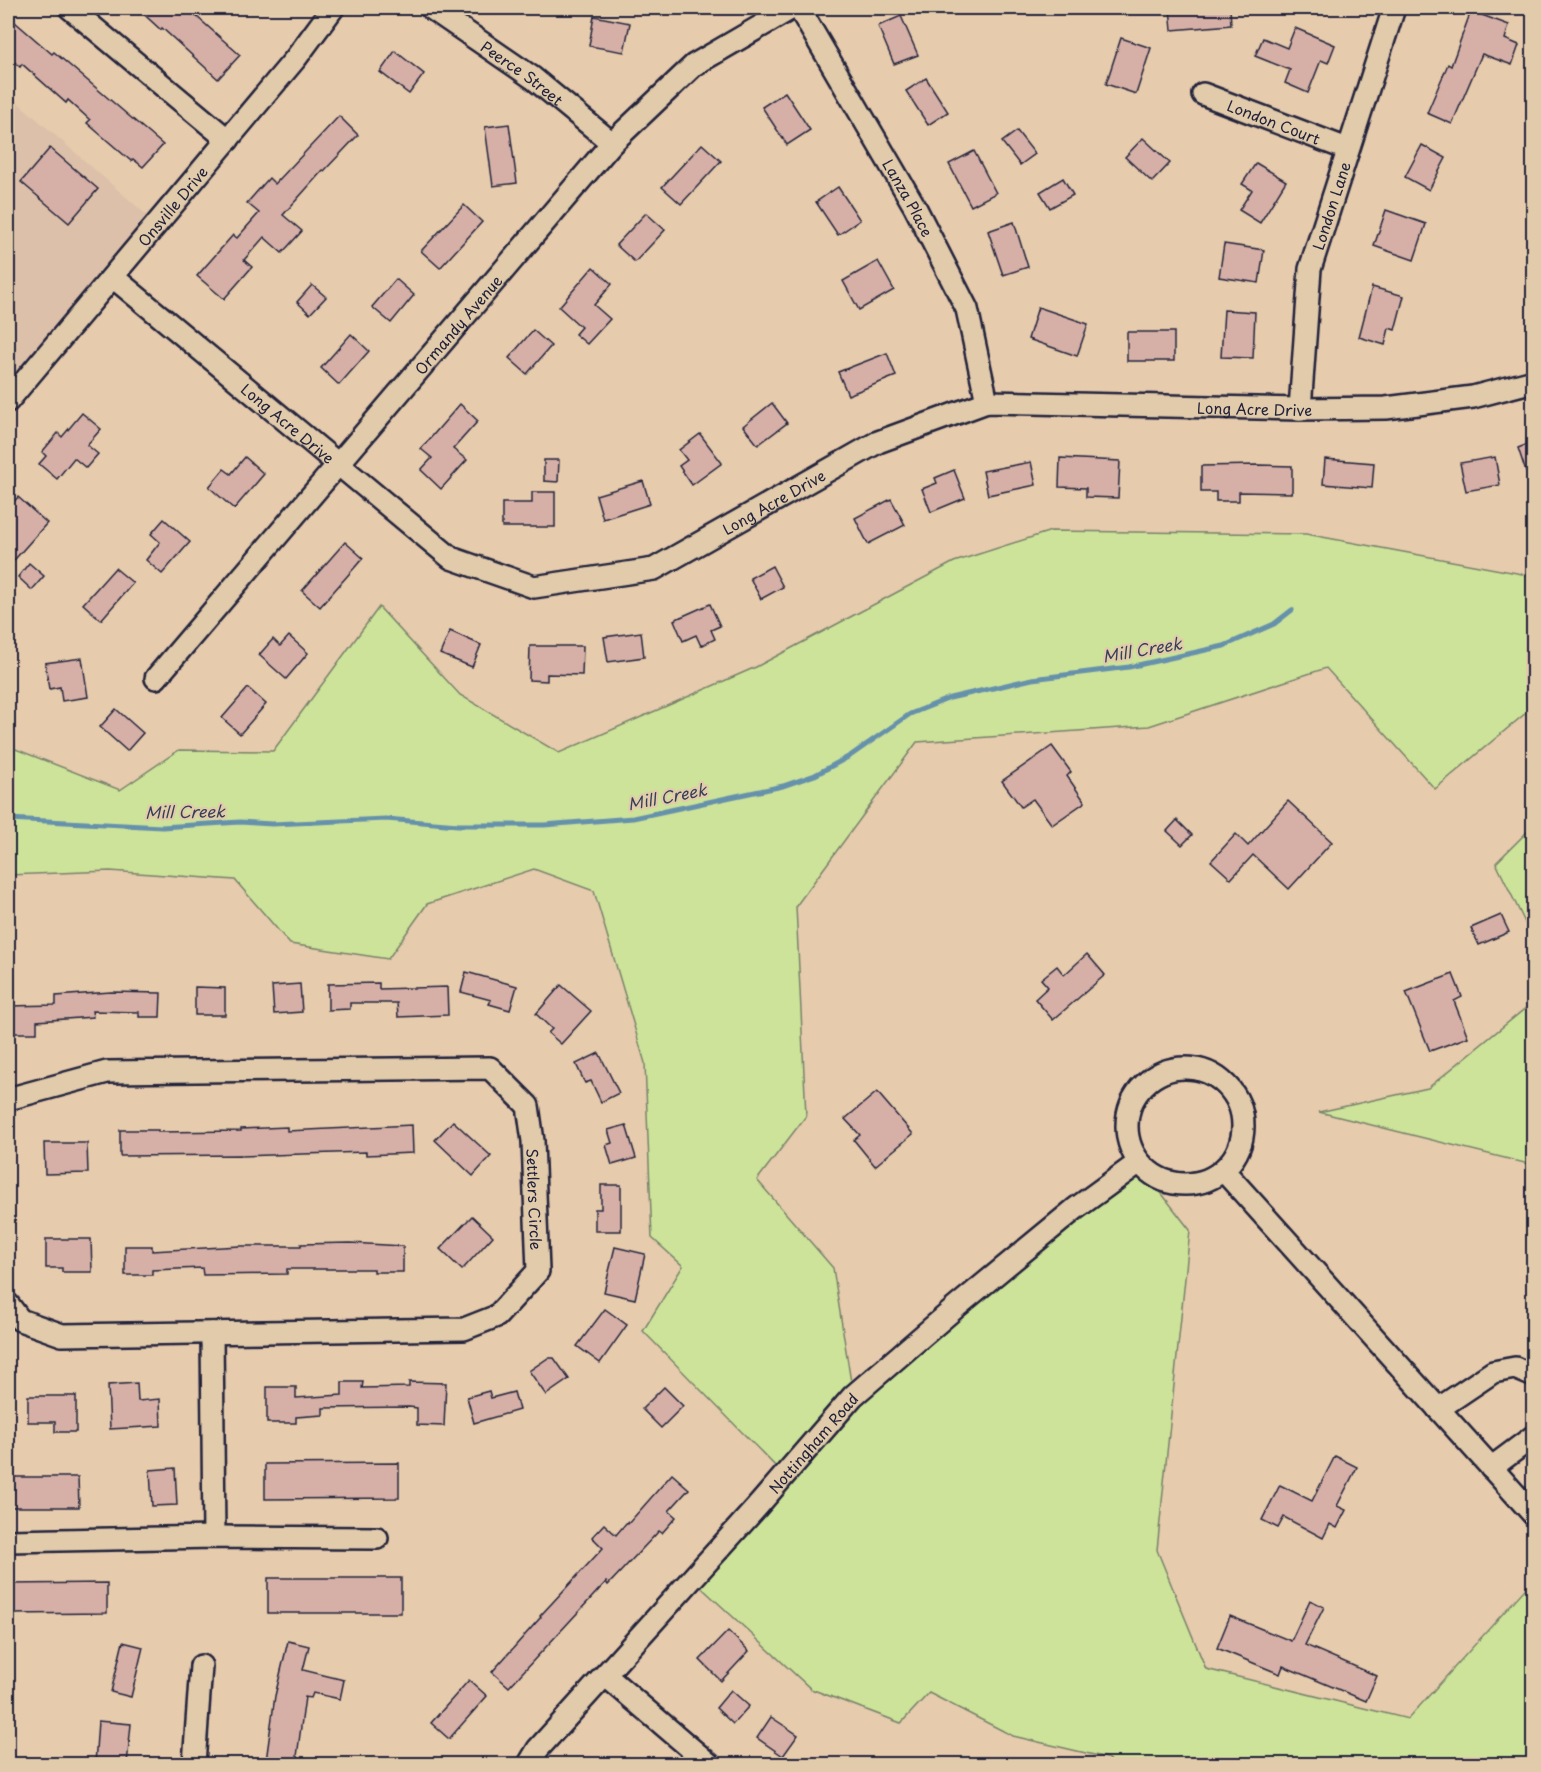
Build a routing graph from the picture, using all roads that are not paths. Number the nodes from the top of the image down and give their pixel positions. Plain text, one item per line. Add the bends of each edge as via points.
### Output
1 (70, 8) edge
2 (333, 8) edge
3 (431, 8) edge
4 (792, 8) edge
5 (799, 8) edge
6 (1394, 8) edge
7 (1203, 93) dead end
8 (228, 140) junction
9 (612, 143) junction
10 (1347, 148) junction
11 (113, 277) junction
12 (1533, 381) edge
13 (8, 401) edge
14 (987, 402) junction
15 (1300, 409) junction
16 (337, 465) junction
17 (156, 678) dead end
18 (8, 1099) edge
19 (1138, 1163) junction
20 (1224, 1171) junction
21 (8, 1304) edge
22 (212, 1333) junction
23 (1533, 1376) edge
24 (1438, 1408) junction
25 (1533, 1436) edge
26 (1491, 1468) junction
27 (1533, 1515) edge
28 (214, 1537) junction
29 (376, 1538) dead end
30 (8, 1541) edge
31 (201, 1666) dead end
32 (605, 1675) junction
33 (194, 1764) edge
34 (529, 1764) edge
35 (709, 1764) edge

1 - 8 street
2 - 8 street, Onsville Drive
3 - 9 street, Peerce Street via 533,78
4 - 9 street, Ormandy Avenue via 694,65
5 - 14 street, Lanza Place via 915,207 967,309
6 - 10 street, London Lane
7 - 10 street, London Court
8 - 11 street, Onsville Drive
9 - 16 street, Ormandy Avenue
10 - 15 street, London Lane via 1310,268
11 - 13 street, Onsville Drive
11 - 16 street, Long Acre Drive
12 - 15 street, Long Acre Drive via 1473,397 1386,408
14 - 15 street, Long Acre Drive
14 - 16 street, Long Acre Drive via 878,442 654,569 534,587 450,558
16 - 17 street, Ormandy Avenue
18 - 22 street, Settlers Circle via 107,1072 490,1068 528,1106 534,1141 538,1271 497,1316 464,1329
19 - 20 street via 1159,1180 1198,1184
19 - 20 street via 1126,1131 1132,1097 1153,1075 1186,1066 1215,1074 1237,1098 1244,1126 1240,1148
19 - 32 street, Nottingham Road via 1075,1209 854,1396
20 - 24 street
21 - 22 street, Settlers Circle via 20,1320 62,1335
22 - 28 street
23 - 24 street via 1515,1368 1493,1372
24 - 26 street
25 - 26 street
26 - 27 street
28 - 29 street
28 - 30 street
31 - 33 street
32 - 34 street, Nottingham Road
32 - 35 street

